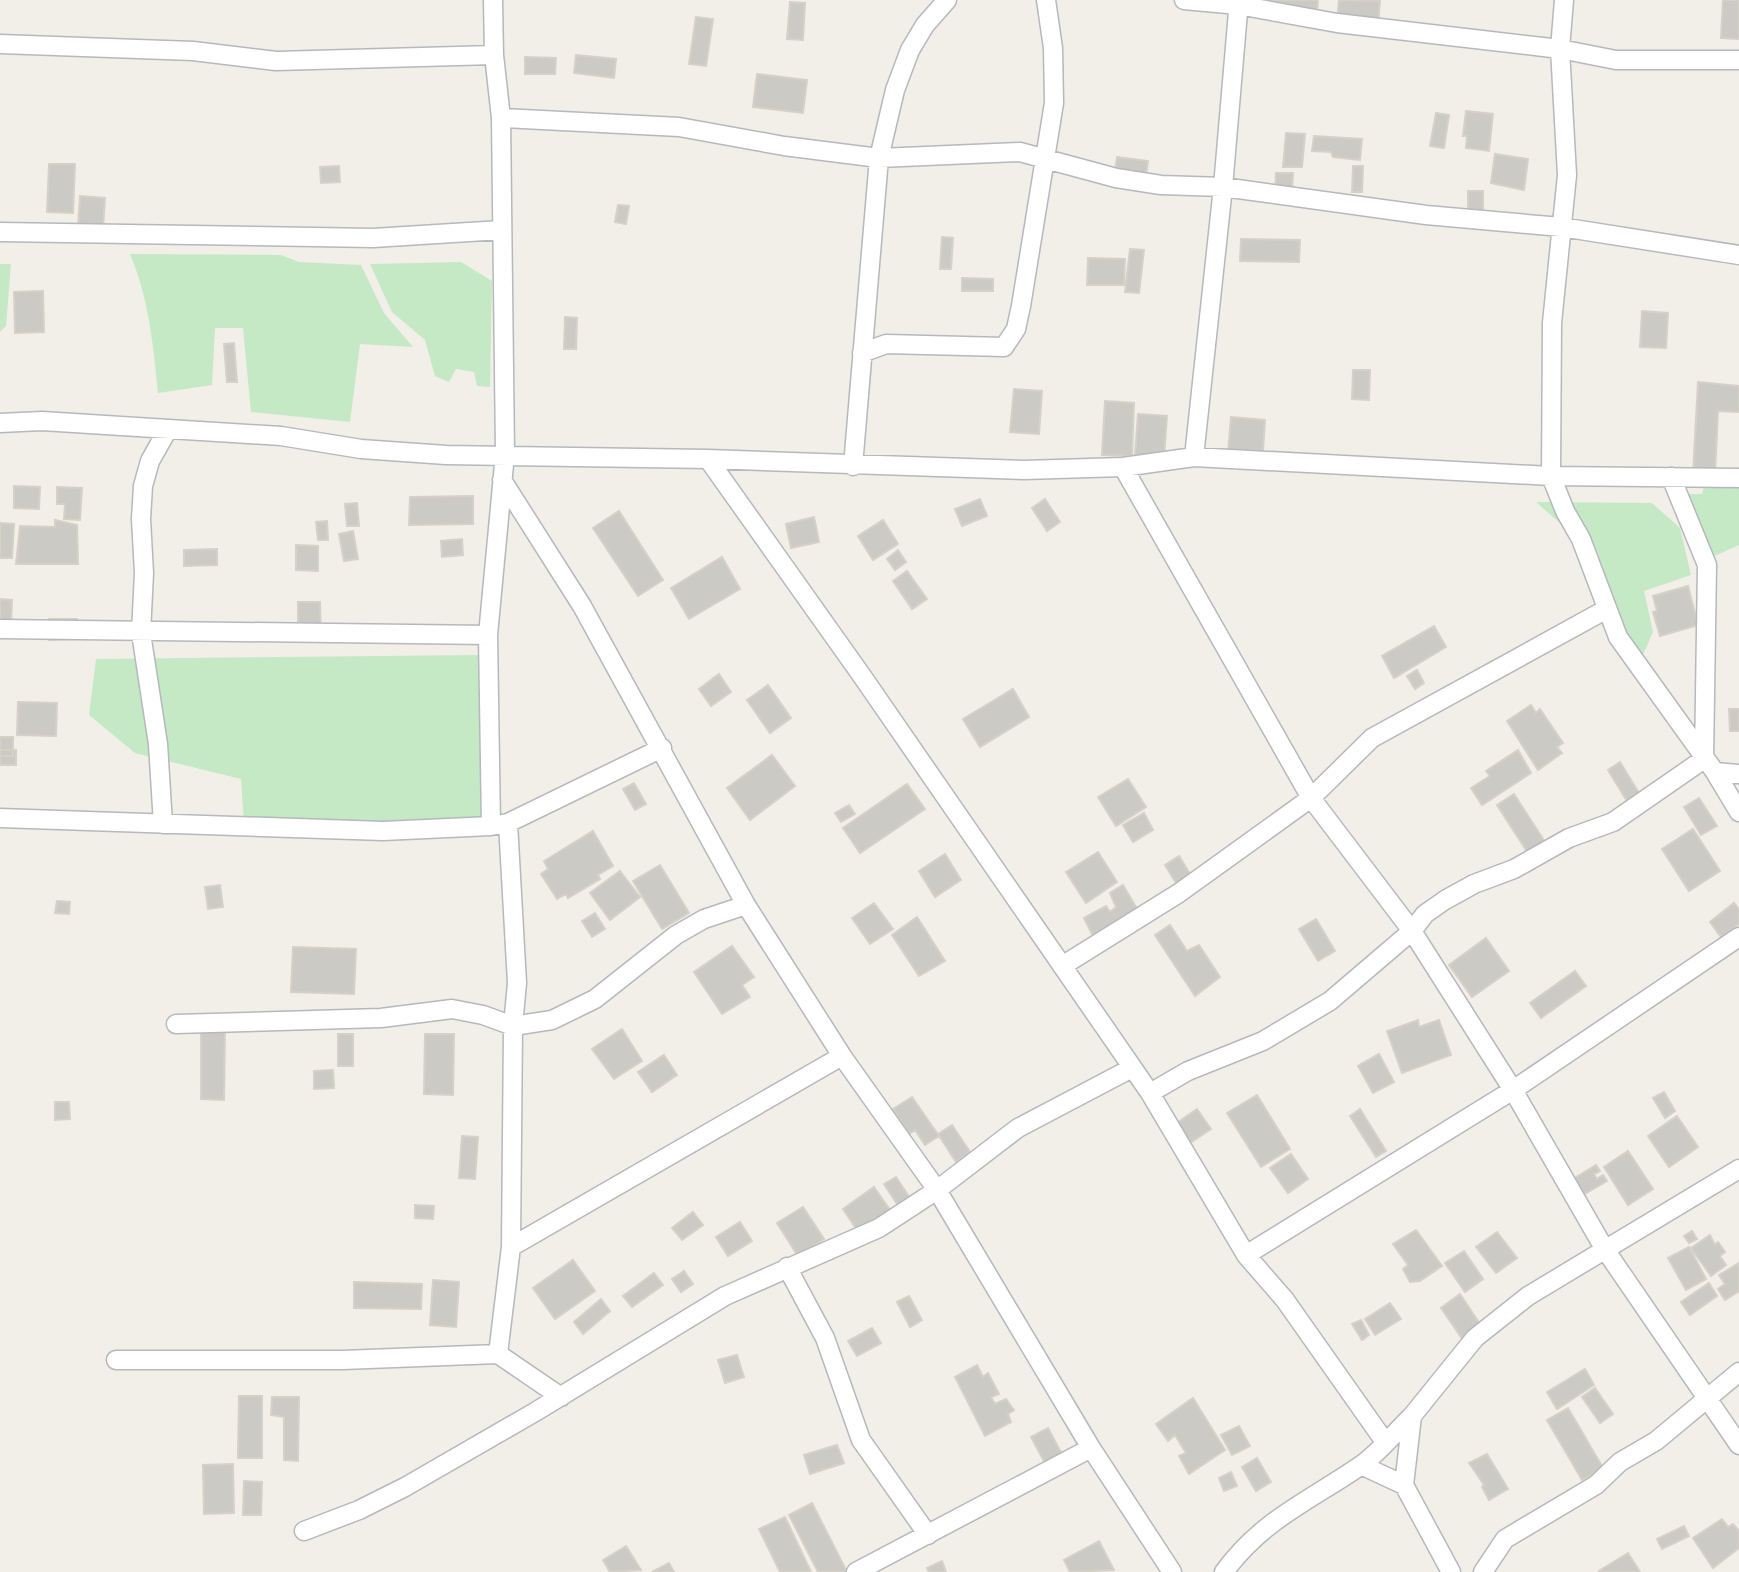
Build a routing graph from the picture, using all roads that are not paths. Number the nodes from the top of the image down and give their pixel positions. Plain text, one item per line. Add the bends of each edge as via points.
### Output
1 (493, 0) edge
2 (947, 0) edge
3 (1046, 0) edge
4 (1184, 0) edge
5 (1564, 0) edge
6 (1238, 2) edge
7 (0, 44) edge
8 (1560, 49) junction
9 (494, 55) junction
10 (1739, 60) edge
11 (500, 118) junction
12 (1047, 157) junction
13 (879, 158) junction
14 (1223, 187) junction
15 (1561, 227) junction
16 (501, 230) junction
17 (0, 232) edge
18 (1739, 255) edge
19 (862, 353) junction
20 (0, 423) edge
21 (168, 429) junction
22 (505, 454) junction
23 (1194, 457) junction
24 (708, 459) junction
25 (853, 466) junction
26 (1123, 467) junction
27 (1551, 476) junction
28 (1671, 477) junction
29 (1739, 478) edge
30 (502, 480) junction
31 (1605, 610) junction
32 (0, 629) edge
33 (141, 633) junction
34 (488, 635) junction
35 (662, 748) junction
36 (1709, 766) junction
37 (1739, 774) edge
38 (1311, 798) junction
39 (1739, 812) edge
40 (0, 818) edge
41 (163, 824) junction
42 (500, 825) junction
43 (746, 905) junction
44 (1412, 931) junction
45 (1739, 937) edge
46 (1062, 966) junction
47 (176, 1024) dead end
48 (513, 1026) junction
49 (842, 1056) junction
50 (1132, 1068) junction
51 (1513, 1090) junction
52 (1150, 1093) junction
53 (1739, 1169) edge
54 (937, 1190) junction
55 (511, 1247) junction
56 (1604, 1248) junction
57 (1246, 1255) junction
58 (787, 1267) junction
59 (498, 1354) junction
60 (116, 1360) dead end
61 (1739, 1372) edge
62 (561, 1397) junction
63 (1710, 1399) junction
64 (1412, 1416) junction
65 (1385, 1442) junction
66 (1739, 1445) edge
67 (1091, 1448) junction
68 (1361, 1465) junction
69 (1404, 1485) junction
70 (304, 1531) dead end
71 (928, 1535) junction
72 (856, 1572) edge
73 (1172, 1572) edge
74 (1224, 1572) edge
75 (1451, 1572) edge
76 (1483, 1572) edge

1 - 9 street
2 - 13 street via 911,50 895,90
3 - 12 street via 1055,78
4 - 6 street
5 - 8 street
6 - 8 street via 1337,23
6 - 14 street
7 - 9 street via 193,51 276,61
8 - 10 street via 1616,60
8 - 15 street via 1567,175
9 - 11 street
11 - 13 street via 678,127
11 - 16 street
12 - 13 street via 986,151
12 - 14 street via 1116,178
12 - 19 street via 1011,340 1004,347 886,344
13 - 19 street
14 - 15 street via 1426,215
14 - 23 street
15 - 18 street
15 - 27 street via 1552,323
16 - 17 street via 373,238
16 - 22 street
19 - 25 street
20 - 21 street
21 - 22 street via 281,436 405,453
21 - 33 street via 150,461 143,486
22 - 24 street
22 - 30 street
23 - 26 street
23 - 27 street
24 - 25 street
24 - 46 street
25 - 26 street
26 - 38 street
27 - 28 street
27 - 31 street via 1581,538
28 - 29 street
28 - 36 street via 1707,565
30 - 34 street
30 - 35 street via 582,606
31 - 36 street via 1618,637
31 - 38 street via 1372,738
32 - 33 street
33 - 34 street
33 - 41 street via 158,744
34 - 42 street
35 - 42 street
35 - 43 street
36 - 37 street
36 - 39 street
36 - 44 street via 1613,822 1569,838 1444,900
38 - 44 street
38 - 46 street via 1179,893
40 - 41 street
41 - 42 street via 383,831
42 - 48 street via 517,983
43 - 48 street via 704,919 676,935 575,1010 552,1020
43 - 49 street
44 - 51 street
44 - 52 street via 1330,1001 1263,1041 1188,1071
45 - 51 street
46 - 50 street
47 - 48 street via 381,1018 452,1009
48 - 55 street
49 - 54 street
49 - 55 street
50 - 52 street
50 - 54 street via 1018,1128
51 - 56 street
51 - 57 street
52 - 57 street
53 - 56 street
54 - 58 street via 879,1228
54 - 67 street
55 - 59 street
56 - 63 street
56 - 64 street via 1528,1296 1475,1338
57 - 65 street via 1285,1300
58 - 62 street via 725,1296
58 - 71 street via 825,1338 861,1440
59 - 60 street via 343,1360
59 - 62 street
61 - 63 street
62 - 70 street via 405,1487
63 - 66 street
63 - 76 street via 1620,1462 1596,1485 1505,1539
64 - 65 street
64 - 69 street
65 - 68 street
67 - 71 street
67 - 73 street
68 - 69 street
68 - 74 street via 1286,1511 1242,1547
69 - 75 street
71 - 72 street

